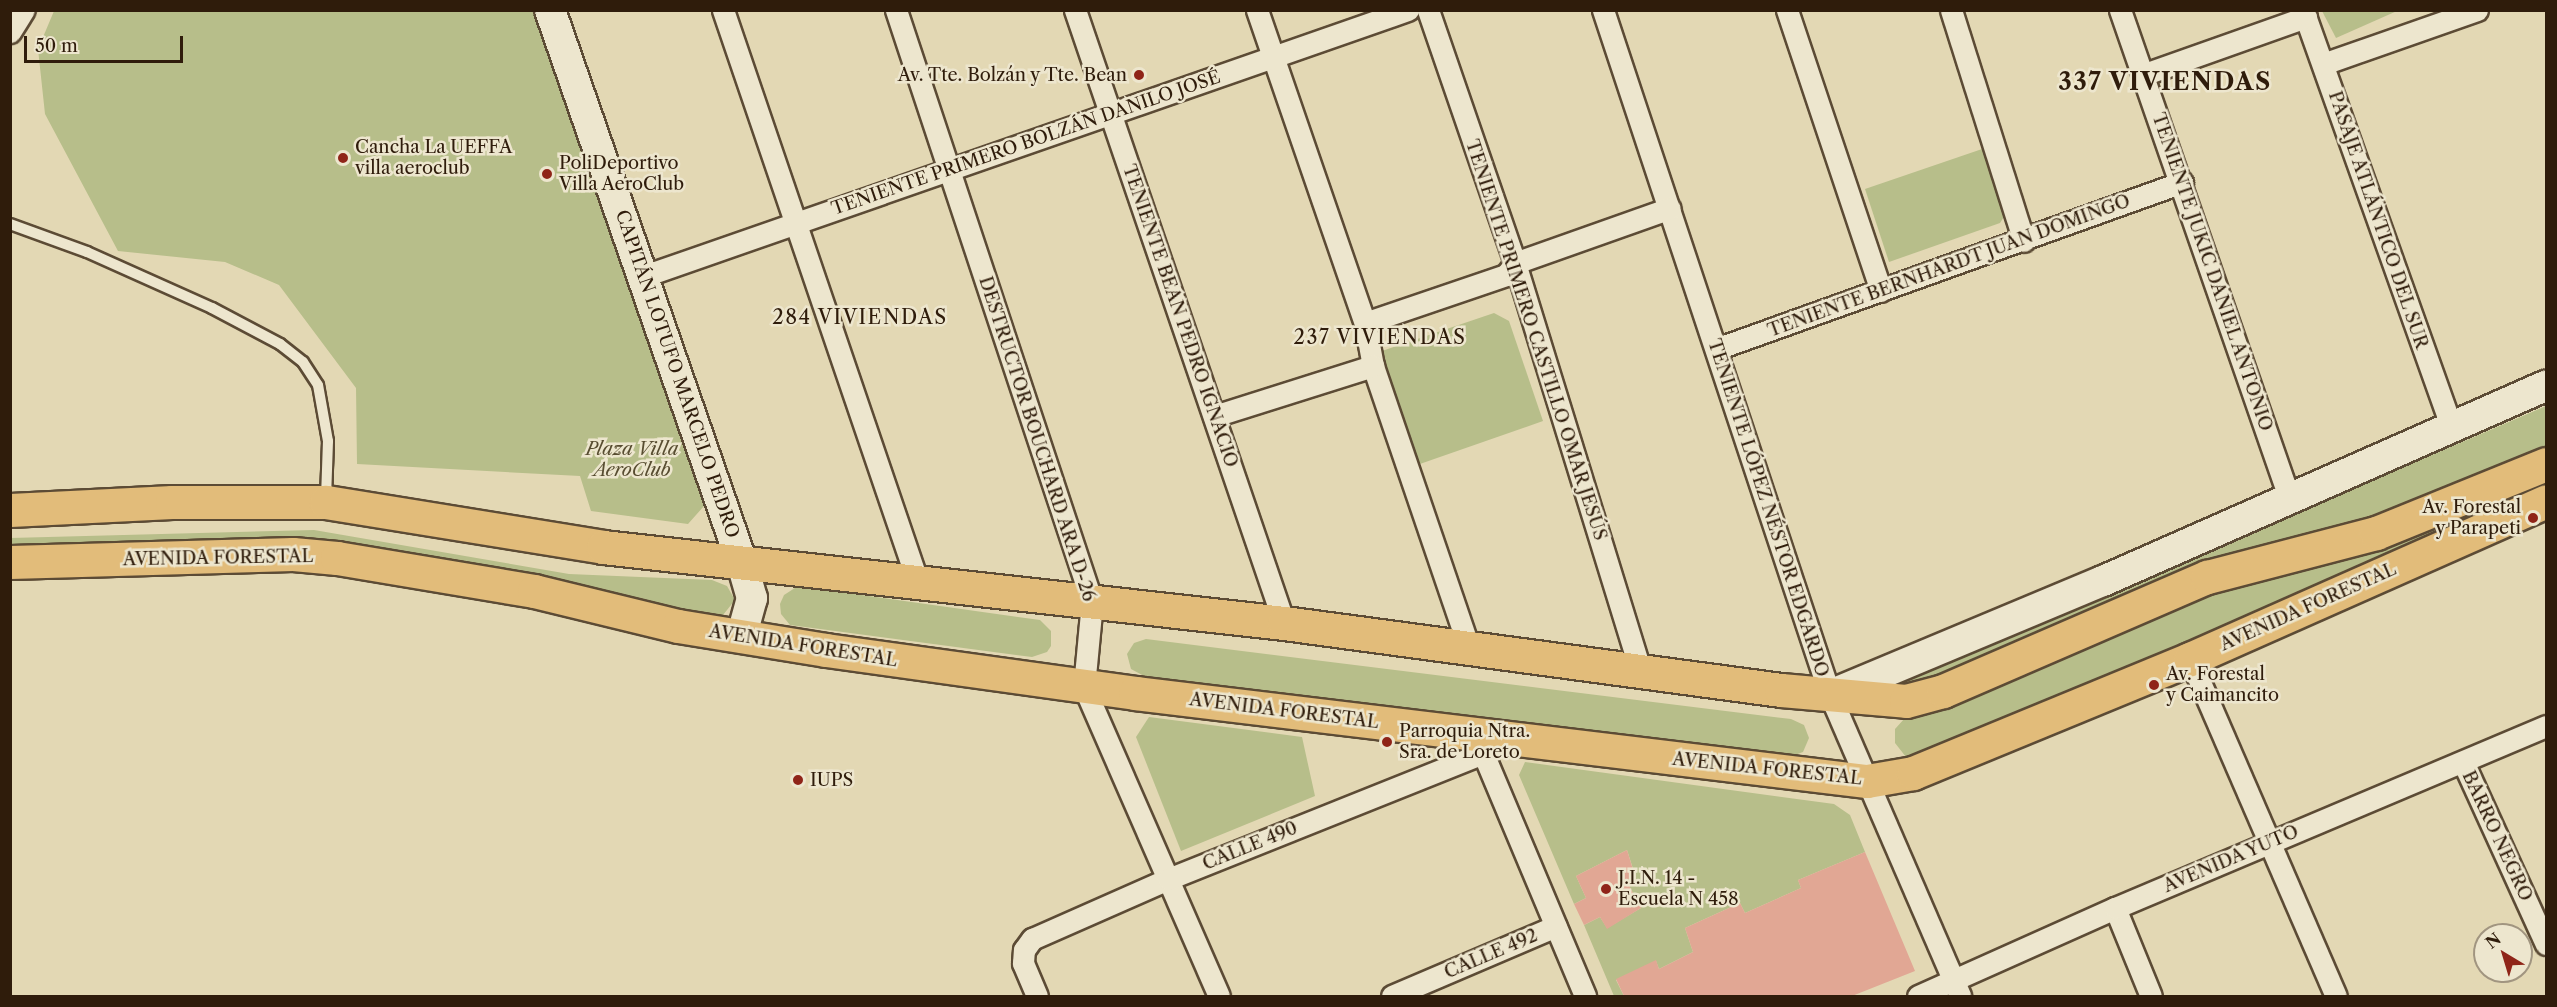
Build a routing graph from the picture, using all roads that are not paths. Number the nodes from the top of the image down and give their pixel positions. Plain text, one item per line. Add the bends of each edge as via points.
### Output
1 (24, 10) edge
2 (550, 10) edge
3 (723, 10) edge
4 (896, 10) edge
5 (1075, 10) edge
6 (1257, 10) edge
7 (1408, 10) edge
8 (1428, 10) edge
9 (1603, 10) edge
10 (1787, 10) edge
11 (1951, 10) edge
12 (2120, 10) edge
13 (2470, 12) edge
14 (2305, 14) edge
15 (10, 32) edge
16 (1274, 57) junction
17 (2323, 64) junction
18 (2145, 74) junction
19 (1111, 113) junction
20 (951, 170) junction
21 (2182, 182) junction
22 (1670, 208) junction
23 (796, 223) junction
24 (10, 224) edge
25 (2024, 241) junction
26 (1515, 263) junction
27 (644, 276) junction
28 (1881, 291) junction
29 (1365, 323) junction
30 (1716, 349) junction
31 (1373, 366) junction
32 (2547, 386) edge
33 (1214, 416) junction
34 (2452, 429) junction
35 (2547, 464) edge
36 (2290, 500) junction
37 (2547, 501) edge
38 (326, 502) junction
39 (10, 510) edge
40 (741, 560) junction
41 (10, 562) edge
42 (918, 580) junction
43 (1092, 602) junction
44 (1284, 623) junction
45 (741, 638) junction
46 (1468, 645) junction
47 (2190, 659) junction
48 (1641, 672) junction
49 (1084, 687) junction
50 (1830, 695) junction
51 (2547, 726) edge
52 (1486, 744) junction
53 (2463, 762) junction
54 (1867, 782) junction
55 (2270, 842) junction
56 (1168, 879) junction
57 (2115, 908) junction
58 (1556, 926) junction
59 (2547, 944) edge
60 (1957, 989) edge
61 (1037, 996) edge
62 (1219, 996) edge
63 (1392, 996) edge
64 (1585, 996) edge
65 (1918, 996) edge
66 (2151, 996) edge
67 (2336, 996) edge

1 - 15 street
2 - 27 street, CAPITÁN LOTUFO MARCELO PEDRO
3 - 23 street
4 - 20 street, DESTRUCTOR BOUCHARD ARA D-26
5 - 19 street, TENIENTE BEAN PEDRO IGNACIO
6 - 16 street
7 - 16 street, TENIENTE PRIMERO BOLZÁN DANILO JOSÉ
8 - 26 street, TENIENTE PRIMERO CASTILLO OMAR JESÚS
9 - 22 street, TENIENTE LÓPEZ NÉSTOR EDGARDO
10 - 28 street
11 - 25 street
12 - 18 street, TENIENTE JUKIC DANIEL ANTONIO
13 - 17 street
14 - 17 street, PASAJE ATLÁNTICO DEL SUR
14 - 18 street
16 - 19 street, TENIENTE PRIMERO BOLZÁN DANILO JOSÉ
16 - 29 street
17 - 34 street, PASAJE ATLÁNTICO DEL SUR
18 - 21 street, TENIENTE JUKIC DANIEL ANTONIO
19 - 20 street, TENIENTE PRIMERO BOLZÁN DANILO JOSÉ
19 - 33 street, TENIENTE BEAN PEDRO IGNACIO
20 - 23 street, TENIENTE PRIMERO BOLZÁN DANILO JOSÉ
20 - 43 street, DESTRUCTOR BOUCHARD ARA D-26
21 - 25 street, TENIENTE BERNHARDT JUAN DOMINGO
21 - 36 street, TENIENTE JUKIC DANIEL ANTONIO
22 - 26 street
22 - 30 street, TENIENTE LÓPEZ NÉSTOR EDGARDO
23 - 27 street, TENIENTE PRIMERO BOLZÁN DANILO JOSÉ
23 - 42 street
24 - 38 lane via 87,252 212,308 280,344 303,362 318,386 328,441
25 - 28 street, TENIENTE BERNHARDT JUAN DOMINGO
26 - 29 street via 1506,275
26 - 48 street, TENIENTE PRIMERO CASTILLO OMAR JESÚS
27 - 40 street, CAPITÁN LOTUFO MARCELO PEDRO
28 - 30 street, TENIENTE BERNHARDT JUAN DOMINGO
29 - 31 street
30 - 50 street, TENIENTE LÓPEZ NÉSTOR EDGARDO
31 - 33 street
31 - 46 street
32 - 34 street
33 - 44 street, TENIENTE BEAN PEDRO IGNACIO
34 - 36 street
35 - 50 main road via 2376,533 2207,577 1943,691 1906,701
36 - 50 street
37 - 47 main road, AVENIDA FORESTAL
38 - 39 main road via 172,502
38 - 40 main road via 603,547
40 - 42 main road
40 - 45 street, CAPITÁN LOTUFO MARCELO PEDRO via 752,598
41 - 45 main road, AVENIDA FORESTAL via 293,554 337,558 534,591
42 - 43 main road
43 - 44 main road
43 - 49 street, DESTRUCTOR BOUCHARD ARA D-26
44 - 46 main road
45 - 49 main road, AVENIDA FORESTAL
46 - 48 main road
47 - 54 main road, AVENIDA FORESTAL via 1913,773
47 - 55 street
48 - 50 main road
49 - 52 main road, AVENIDA FORESTAL
49 - 56 street, DESTRUCTOR BOUCHARD ARA D-26
50 - 54 street, TENIENTE LÓPEZ NÉSTOR EDGARDO
51 - 53 street, AVENIDA YUTO
52 - 54 main road, AVENIDA FORESTAL
52 - 56 street, CALLE 490
52 - 58 street
53 - 55 street, AVENIDA YUTO
53 - 59 street, BARRO NEGRO
54 - 60 street, TENIENTE LÓPEZ NÉSTOR EDGARDO
55 - 57 street, AVENIDA YUTO
55 - 67 street
56 - 61 street, CALLE 490 via 1032,939 1024,950 1023,963
56 - 62 street, DESTRUCTOR BOUCHARD ARA D-26
57 - 60 street, AVENIDA YUTO
57 - 66 street
58 - 63 street, CALLE 492
58 - 64 street
60 - 65 street, AVENIDA YUTO

